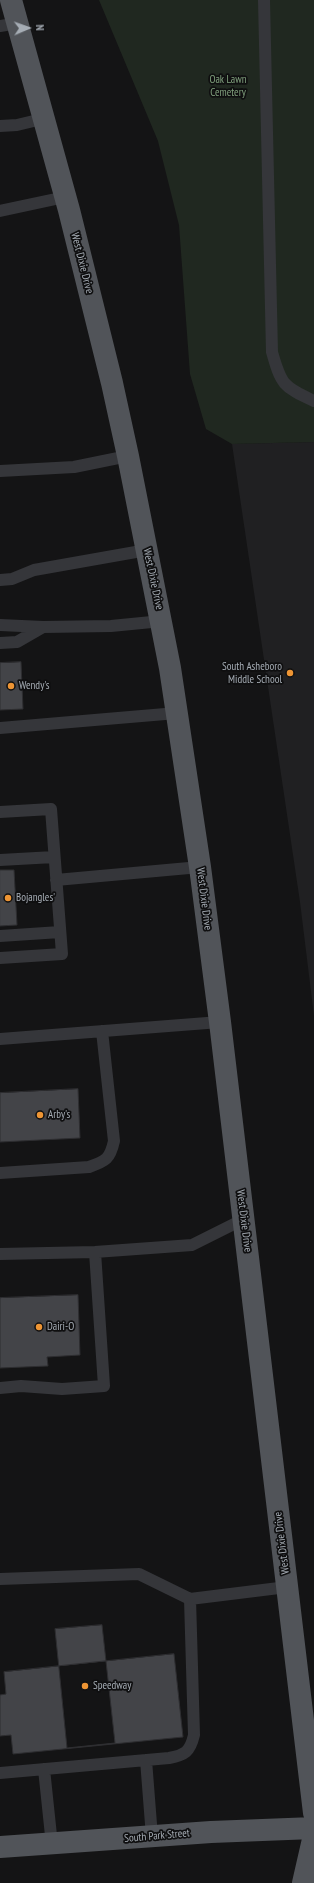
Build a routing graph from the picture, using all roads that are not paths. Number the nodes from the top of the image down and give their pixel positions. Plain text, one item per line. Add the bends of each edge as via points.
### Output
1 (11, 0) edge
2 (264, 0) edge
3 (9, 24) edge
4 (42, 119) junction
5 (0, 126) edge
6 (65, 197) junction
7 (0, 211) edge
8 (314, 401) edge
9 (128, 456) junction
10 (0, 471) edge
11 (147, 550) junction
12 (0, 580) edge
13 (162, 621) junction
14 (0, 625) edge
15 (43, 627) junction
16 (0, 643) edge
17 (177, 713) junction
18 (0, 728) edge
19 (0, 812) edge
20 (54, 857) junction
21 (0, 860) edge
22 (200, 867) junction
23 (56, 880) junction
24 (60, 932) junction
25 (0, 936) edge
26 (0, 958) edge
27 (220, 1022) junction
28 (102, 1031) junction
29 (0, 1039) edge
30 (0, 1173) edge
31 (244, 1219) junction
32 (95, 1252) junction
33 (0, 1254) edge
34 (0, 1388) edge
35 (0, 1579) edge
36 (287, 1587) junction
37 (190, 1599) junction
38 (146, 1760) junction
39 (44, 1769) junction
40 (0, 1773) edge
41 (314, 1814) edge
42 (314, 1828) edge
43 (314, 1835) edge
44 (152, 1837) junction
45 (52, 1845) junction
46 (0, 1848) edge
47 (303, 1883) edge

1 - 3 main road, West Dixie Drive
2 - 8 lane via 272,352 283,382 292,391
3 - 4 main road, West Dixie Drive
4 - 5 lane
4 - 6 main road, West Dixie Drive
6 - 7 lane
6 - 9 main road, West Dixie Drive via 89,286
9 - 10 lane via 74,466
9 - 11 main road, West Dixie Drive
11 - 12 lane via 34,570 12,579
11 - 13 main road, West Dixie Drive
13 - 15 lane via 111,626
13 - 17 main road, West Dixie Drive
14 - 15 lane
15 - 16 lane via 17,642
17 - 18 lane
17 - 22 main road, West Dixie Drive
19 - 20 lane via 51,809
20 - 21 lane
20 - 23 lane
22 - 23 lane
22 - 27 main road, West Dixie Drive
23 - 24 lane
24 - 25 lane
24 - 26 lane via 62,954
27 - 28 lane
27 - 31 main road, West Dixie Drive
28 - 29 lane
28 - 30 lane via 114,1141 110,1156 101,1163 89,1167
31 - 32 lane via 192,1245
31 - 36 main road, West Dixie Drive
32 - 33 lane
32 - 34 lane via 104,1386 62,1389 21,1386
35 - 37 lane via 139,1574
36 - 37 lane
36 - 41 main road, West Dixie Drive
37 - 38 lane via 194,1735 192,1745 184,1755
38 - 39 lane
38 - 44 lane
39 - 40 lane
39 - 45 lane
42 - 44 main road, South Park Street
43 - 47 main road
44 - 45 main road, South Park Street
45 - 46 main road, South Park Street

